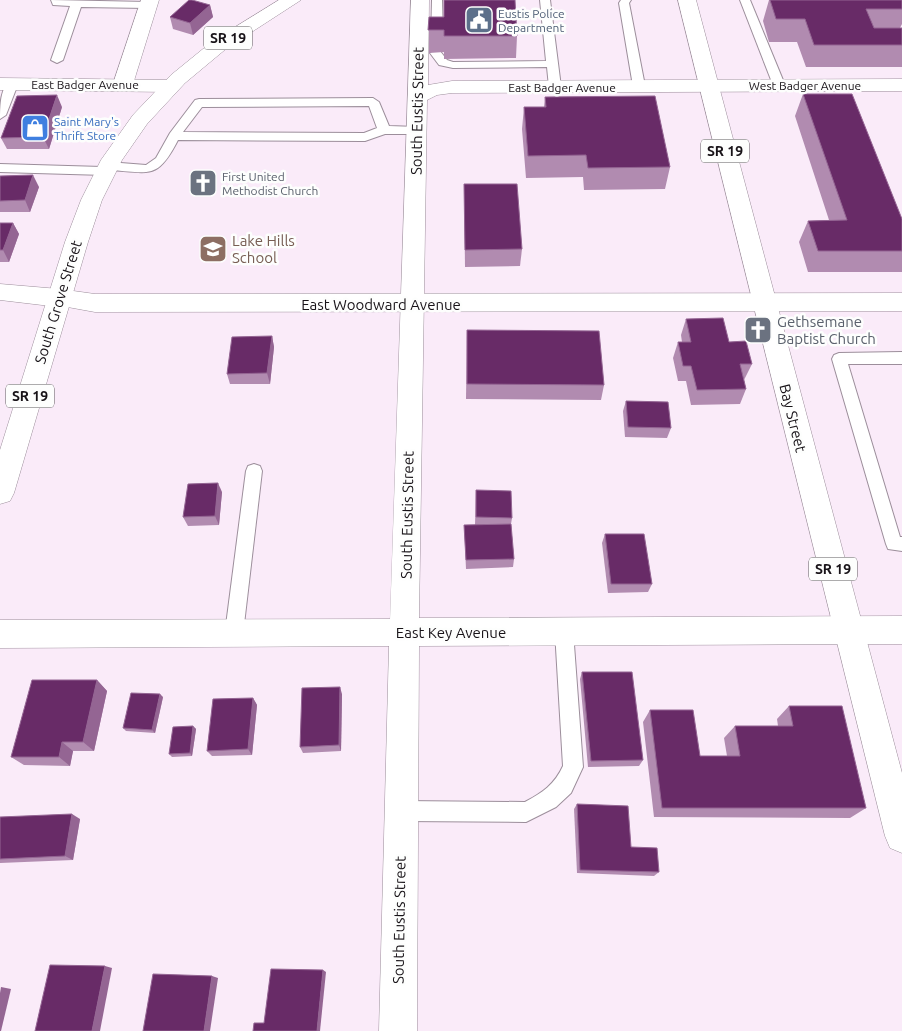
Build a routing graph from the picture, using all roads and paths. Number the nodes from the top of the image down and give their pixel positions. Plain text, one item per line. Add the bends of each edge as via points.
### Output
1 (56, 0) edge
2 (292, 0) edge
3 (420, 0) edge
4 (437, 0) edge
5 (545, 0) edge
6 (687, 0) edge
7 (745, 0) edge
8 (625, 1) edge
9 (94, 2) edge
10 (149, 2) edge
11 (77, 3) junction
12 (437, 39) edge
13 (436, 53) edge
14 (57, 60) dead end
15 (552, 64) junction
16 (6, 84) edge
17 (123, 84) junction
18 (779, 85) junction
19 (902, 85) edge
20 (171, 86) junction
21 (639, 86) junction
22 (708, 86) junction
23 (555, 87) junction
24 (417, 98) junction
25 (0, 115) edge
26 (384, 130) junction
27 (417, 130) junction
28 (174, 136) junction
29 (0, 168) edge
30 (106, 169) junction
31 (0, 292) edge
32 (59, 298) junction
33 (902, 302) edge
34 (764, 303) junction
35 (412, 304) junction
36 (902, 358) edge
37 (254, 471) dead end
38 (0, 493) edge
39 (902, 544) edge
40 (848, 630) junction
41 (902, 630) edge
42 (564, 631) junction
43 (404, 632) junction
44 (234, 633) junction
45 (0, 634) edge
46 (401, 811) junction
47 (902, 836) edge
48 (398, 1031) edge

1 - 11 lane via 57,3
2 - 20 street, SR 19 via 231,36
3 - 24 street, South Eustis Street
4 - 12 lane
5 - 15 lane
6 - 22 street, Bay Street / SR 19
7 - 18 lane
8 - 21 lane
9 - 10 lane
9 - 11 lane
10 - 17 street
11 - 14 lane
13 - 15 lane via 443,63 453,65
15 - 23 lane
16 - 17 street, East Badger Avenue
16 - 25 lane
17 - 20 street, East Badger Avenue
18 - 19 street, West Badger Avenue
18 - 22 street, West Badger Avenue
20 - 30 street, SR 19 via 143,115
21 - 22 street, East Badger Avenue
21 - 23 street, East Badger Avenue
22 - 34 street, Bay Street / SR 19
23 - 24 street, East Badger Avenue via 452,88 432,90
24 - 27 street, South Eustis Street
26 - 27 lane
26 - 28 lane via 365,137
26 - 28 lane via 373,102 199,103
27 - 35 street, South Eustis Street
28 - 30 lane via 161,161 148,169
29 - 30 lane
30 - 32 street, South Grove Street / SR 19 via 77,240
31 - 32 street, East Woodward Avenue
32 - 35 street, East Woodward Avenue via 95,303
32 - 38 street, South Grove Street / SR 19
33 - 34 street, East Woodward Avenue
34 - 35 street, East Woodward Avenue
34 - 40 street, Bay Street / SR 19
35 - 43 street, South Eustis Street
36 - 39 lane via 838,359 894,544
37 - 44 lane
40 - 41 street, East Key Avenue
40 - 42 street, East Key Avenue
40 - 47 street, Bay Street / SR 19
42 - 43 street, East Key Avenue
42 - 46 lane via 573,767 564,786 549,800 526,812
43 - 44 street, East Key Avenue
43 - 46 street, South Eustis Street
44 - 45 street, East Key Avenue
46 - 48 street, South Eustis Street

